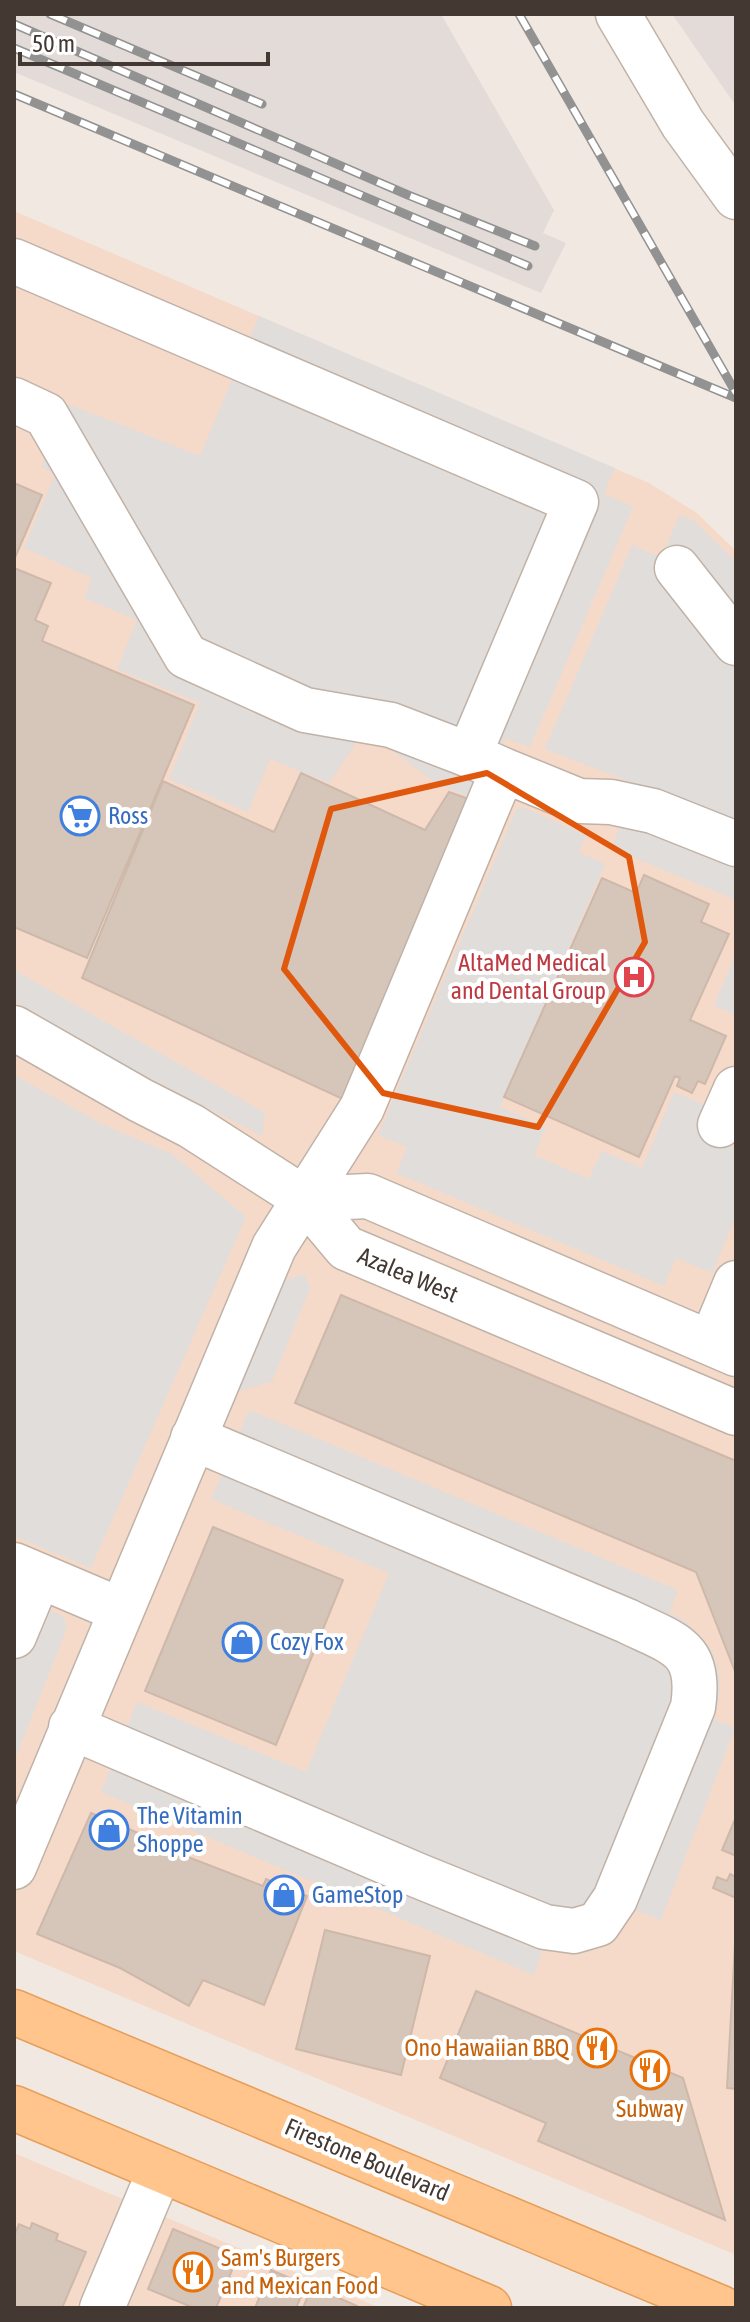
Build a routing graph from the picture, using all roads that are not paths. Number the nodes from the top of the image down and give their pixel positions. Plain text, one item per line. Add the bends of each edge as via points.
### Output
1 (618, 14) edge
2 (736, 197) edge
3 (14, 261) edge
4 (14, 400) edge
5 (677, 568) dead end
6 (736, 643) edge
7 (486, 763) junction
8 (736, 844) edge
9 (14, 1028) edge
10 (305, 1199) junction
11 (736, 1283) edge
12 (723, 1349) edge
13 (736, 1413) edge
14 (193, 1438) junction
15 (27, 1571) edge
16 (120, 1610) junction
17 (14, 1636) edge
18 (71, 1727) junction
19 (14, 1867) edge
20 (14, 2012) edge
21 (14, 2108) edge
22 (160, 2170) junction
23 (102, 2308) edge
24 (489, 2308) edge
25 (721, 2308) edge

1 - 2 street via 683,124
3 - 7 street via 576,502
4 - 7 street via 46,415 186,656 305,710 391,725
5 - 6 street
7 - 8 street via 579,801 653,811
7 - 10 street via 362,1108
9 - 10 street, Azalea West via 223,1145
10 - 12 street via 368,1196
10 - 13 street, Azalea West via 346,1248
10 - 14 street via 274,1247
11 - 12 street
14 - 16 street
14 - 18 street via 681,1647 692,1665 693,1707 615,1899 598,1924 574,1931 545,1927
15 - 16 street
15 - 17 street
16 - 18 street
18 - 19 street
20 - 25 main road, Firestone Boulevard
21 - 22 main road
22 - 23 street
22 - 24 main road

